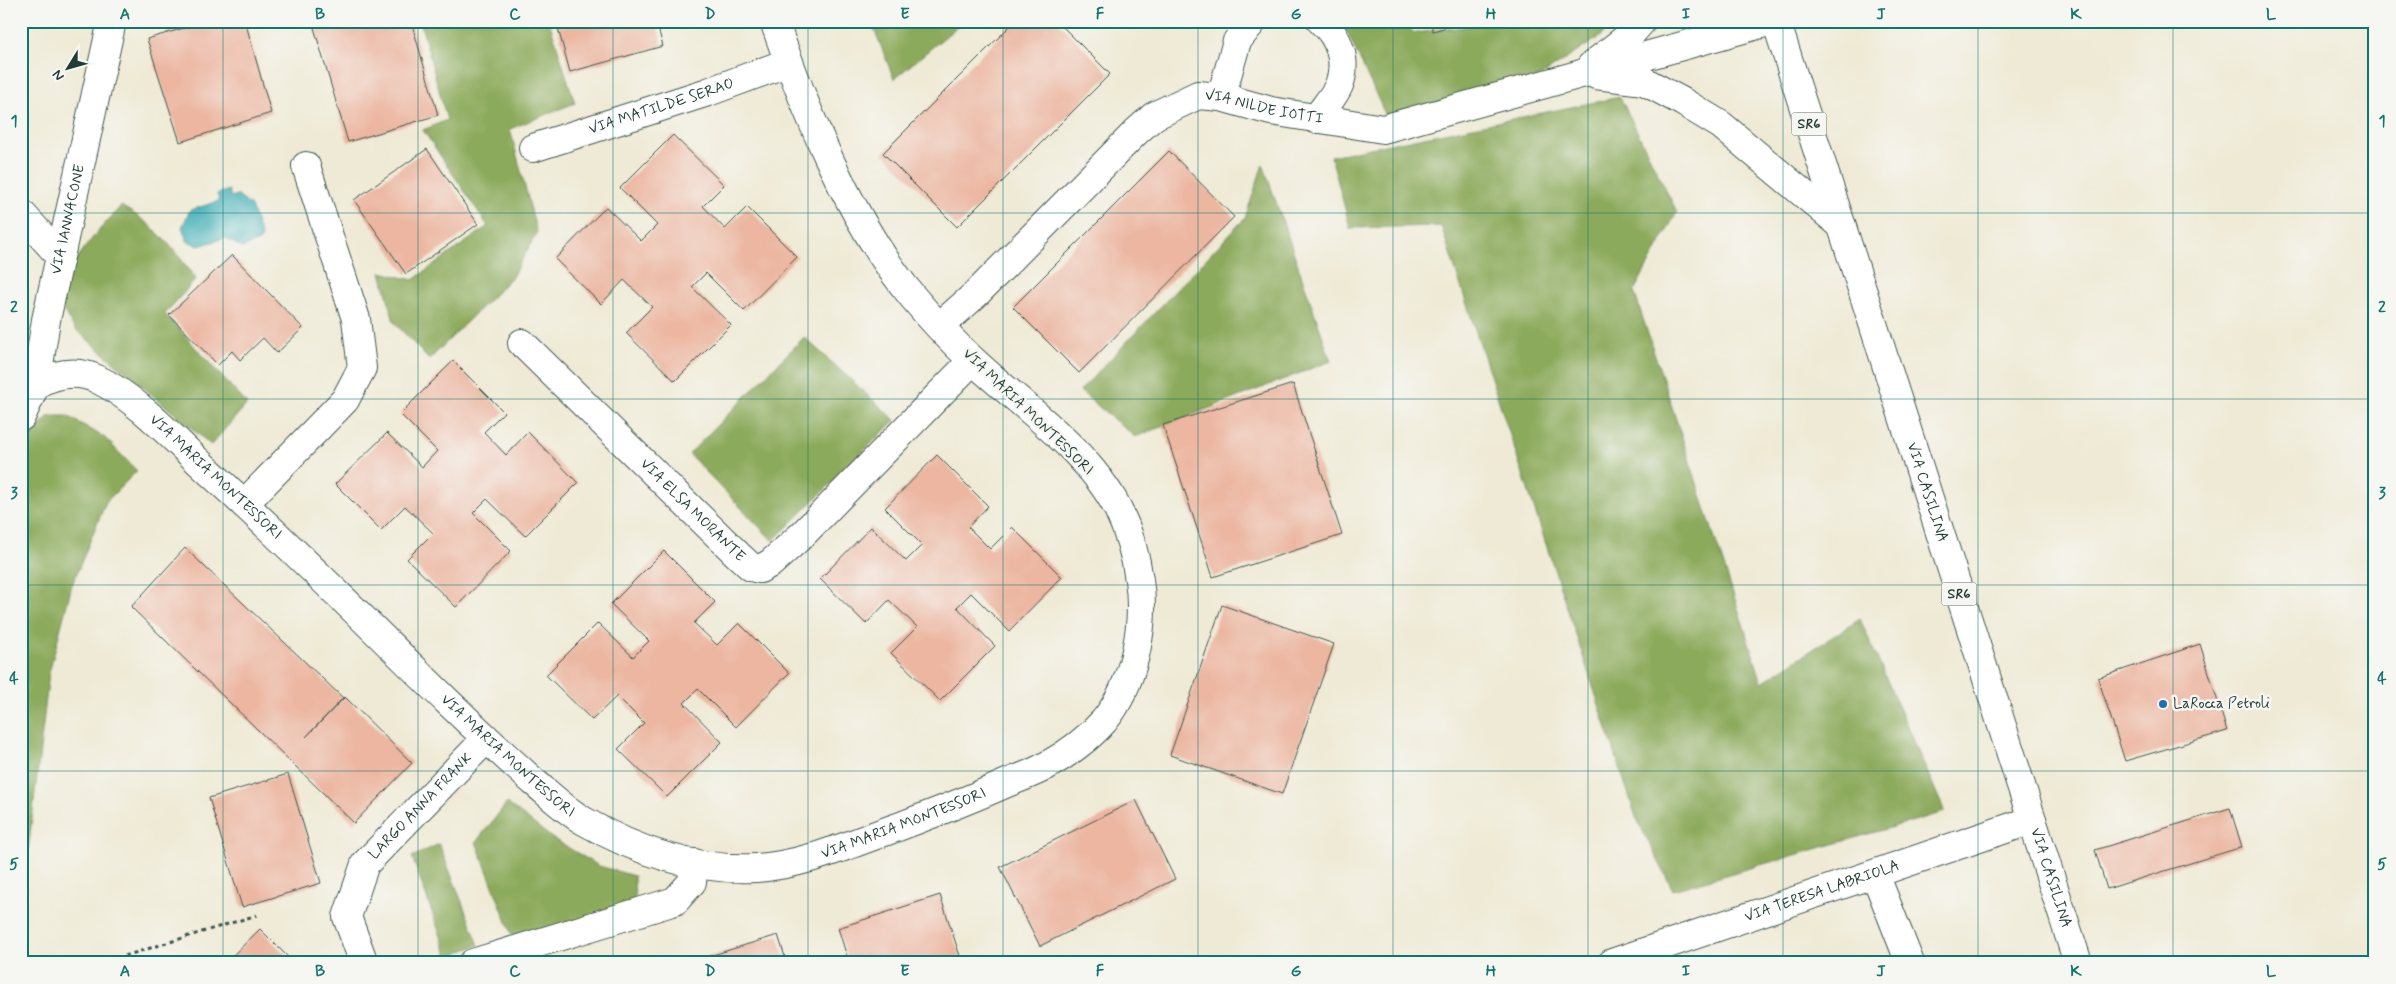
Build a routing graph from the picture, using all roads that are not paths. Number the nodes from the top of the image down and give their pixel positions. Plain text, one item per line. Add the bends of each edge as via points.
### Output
1 (112, 21) edge
2 (774, 21) edge
3 (1253, 21) edge
4 (1321, 21) edge
5 (1642, 21) edge
6 (1774, 21) edge
7 (789, 62) junction
8 (1582, 73) junction
9 (1221, 97) junction
10 (1316, 119) junction
11 (533, 148) dead end
12 (306, 166) dead end
13 (21, 213) edge
14 (1842, 226) junction
15 (59, 255) junction
16 (940, 326) junction
17 (522, 343) dead end
18 (972, 361) junction
19 (36, 384) junction
20 (21, 417) edge
21 (244, 504) junction
22 (486, 739) junction
23 (2032, 820) junction
24 (694, 864) junction
25 (1875, 874) junction
26 (364, 963) edge
27 (473, 963) edge
28 (1612, 963) edge
29 (1910, 963) edge
30 (2078, 963) edge

1 - 15 street, VIA IANNACONE
2 - 7 street, VIA MARIA MONTESSORI
3 - 9 street via 1237,41
4 - 10 street via 1332,30 1343,57 1339,85
5 - 8 street via 1629,36
6 - 8 street, VIA NILDE IOTTI
6 - 14 street, VIA CASILINA / SR6
7 - 11 street, VIA MATILDE SERAO via 708,92
7 - 16 street, VIA MARIA MONTESSORI via 854,207 895,274
8 - 10 street, VIA NILDE IOTTI via 1383,129
8 - 14 street via 1644,81 1683,102 1721,125
9 - 10 street, VIA NILDE IOTTI via 1270,111
9 - 16 street, VIA NILDE IOTTI via 1198,96 1154,116
12 - 21 street via 356,319 362,368 345,400
13 - 15 street
14 - 23 street, VIA CASILINA / SR6
15 - 19 street, VIA IANNACONE
16 - 18 street, VIA MARIA MONTESSORI
17 - 18 street, VIA ELSA MORANTE via 738,555 751,567 760,569 802,535
18 - 24 street, VIA MARIA MONTESSORI via 1080,458 1097,476 1119,510 1139,580 1142,619 1136,656 1108,718 1089,736 1046,766 960,804 822,855 791,864 756,868
19 - 20 street, VIA IANNACONE
19 - 21 street, VIA MARIA MONTESSORI via 52,376 66,374 95,378 126,398
21 - 22 street, VIA MARIA MONTESSORI
22 - 24 street, VIA MARIA MONTESSORI via 576,817 650,852
22 - 26 street, LARGO ANNA FRANK via 365,864 347,917
23 - 25 street, VIA TERESA LABRIOLA
23 - 30 street, VIA CASILINA / SR6
24 - 27 street via 692,882 675,901
25 - 28 street, VIA TERESA LABRIOLA
25 - 29 street

